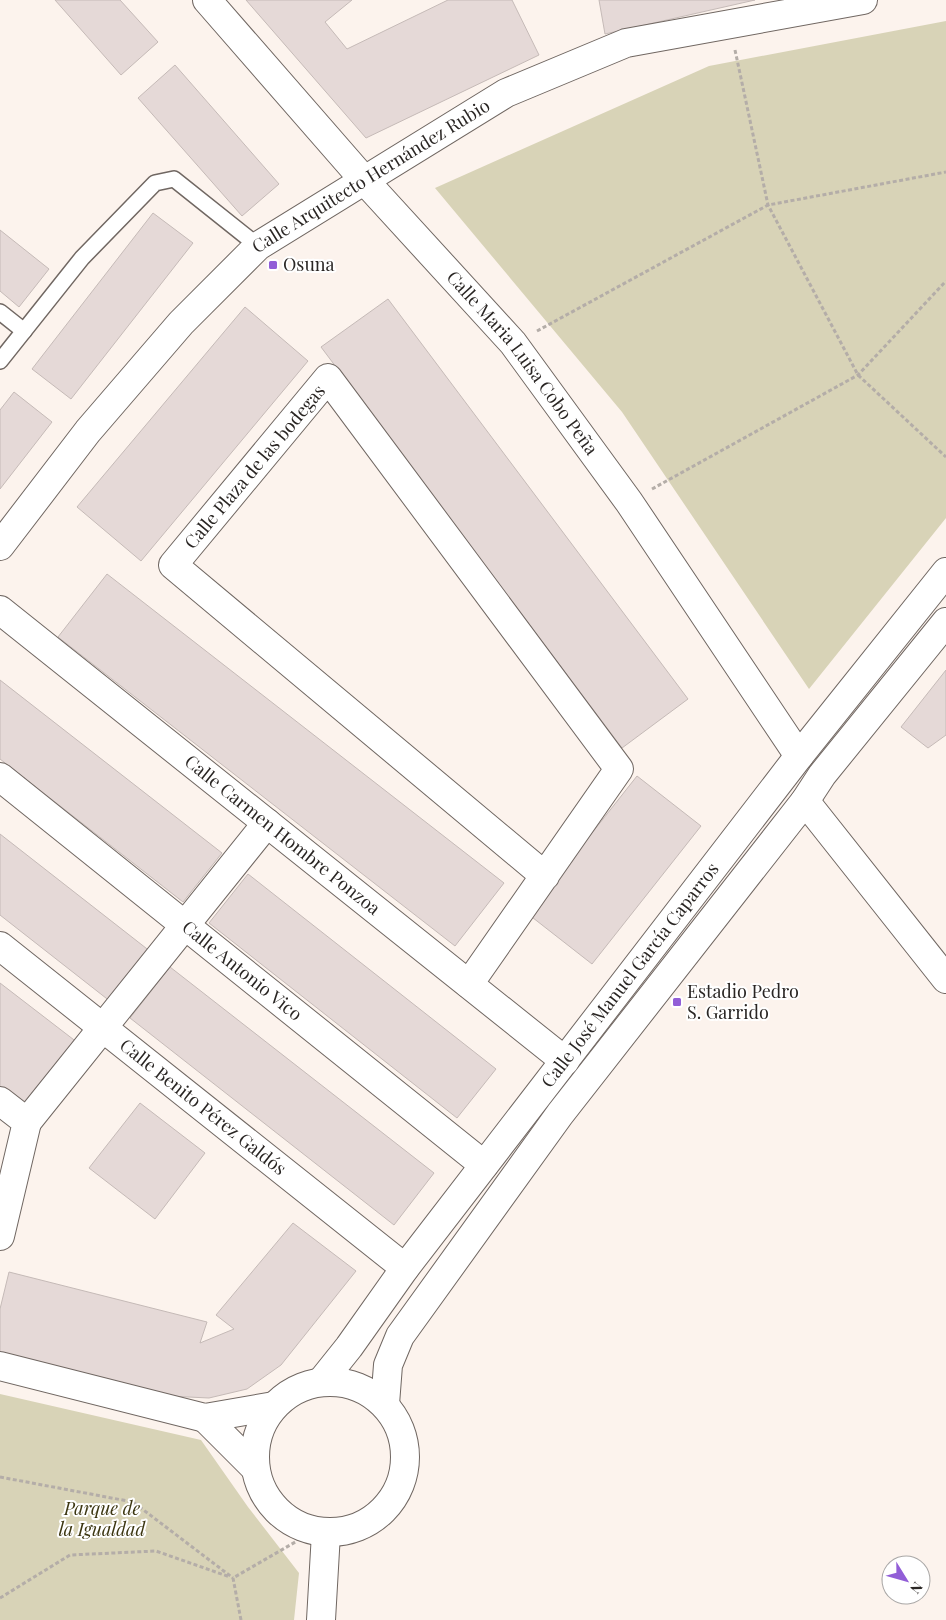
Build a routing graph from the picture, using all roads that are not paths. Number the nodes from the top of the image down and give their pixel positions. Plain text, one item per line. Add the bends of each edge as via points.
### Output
1 (207, 0) edge
2 (861, 0) edge
3 (364, 180) junction
4 (258, 246) junction
5 (0, 312) edge
6 (24, 330) junction
7 (0, 361) edge
8 (0, 546) edge
9 (946, 572) edge
10 (0, 610) edge
11 (946, 622) edge
12 (800, 756) junction
13 (0, 777) edge
14 (805, 801) junction
15 (267, 823) junction
16 (544, 876) junction
17 (185, 925) junction
18 (0, 946) edge
19 (946, 980) edge
20 (469, 984) junction
21 (103, 1028) junction
22 (565, 1061) junction
23 (0, 1101) edge
24 (27, 1122) junction
25 (484, 1165) junction
26 (0, 1236) edge
27 (405, 1268) junction
28 (0, 1366) edge
29 (321, 1382) junction
30 (385, 1404) junction
31 (274, 1406) junction
32 (205, 1418) junction
33 (255, 1468) junction
34 (320, 1532) junction
35 (321, 1620) edge

1 - 3 street, Calle Maria Luisa Cobo Peña
2 - 3 street, Calle Arquitecto Hernández Rubio via 626,43 506,93
3 - 4 street, Calle Arquitecto Hernández Rubio
3 - 12 street, Calle Maria Luisa Cobo Peña via 513,343 629,502
4 - 6 lane via 174,179 155,183 82,258
4 - 8 street, Calle Arquitecto Hernández Rubio via 181,324 94,424
5 - 6 lane
6 - 7 lane
9 - 12 street, Calle José Manuel García Caparros
10 - 15 street, Calle Carmen Hombre Ponzoa
11 - 14 street, Calle José Manuel García Caparros via 822,775
12 - 22 street, Calle José Manuel García Caparros
13 - 17 street, Calle Antonio Vico
14 - 19 street
14 - 30 street, Calle José Manuel García Caparros via 560,1114 400,1336 388,1365
15 - 17 street
15 - 20 street, Calle Carmen Hombre Ponzoa
16 - 16 street, Calle Plaza de las bodegas via 619,768 328,378 173,565
16 - 20 street, Calle Plaza de las bodegas
17 - 21 street
17 - 25 street, Calle Antonio Vico
18 - 21 street, Calle Benito Pérez Galdós
20 - 22 street, Calle Carmen Hombre Ponzoa
21 - 24 street
21 - 27 street, Calle Benito Pérez Galdós
22 - 25 street, Calle José Manuel García Caparros
23 - 24 street
24 - 26 street
25 - 27 street, Calle José Manuel García Caparros
27 - 29 street, Calle José Manuel García Caparros
28 - 32 street
29 - 30 street via 344,1383 366,1390
29 - 31 street via 296,1390
30 - 34 street via 399,1426 406,1451 403,1477 392,1500 374,1519 351,1530
31 - 32 street
31 - 33 street via 259,1432
32 - 33 street
33 - 34 street via 263,1493 279,1514 300,1528
34 - 35 street

